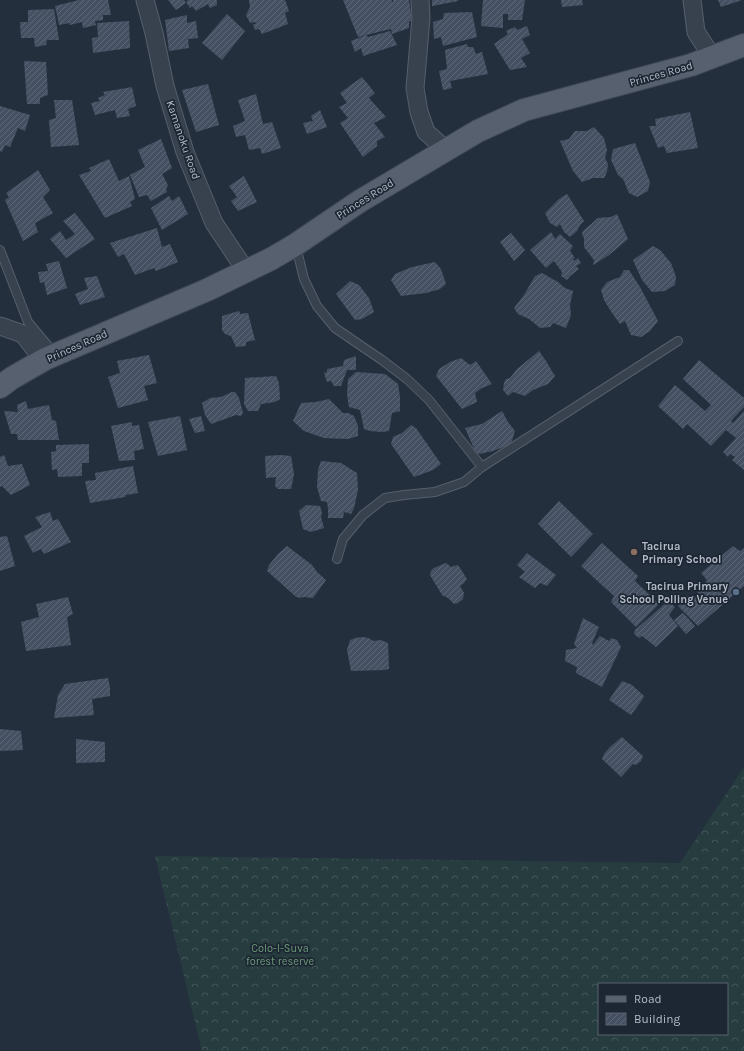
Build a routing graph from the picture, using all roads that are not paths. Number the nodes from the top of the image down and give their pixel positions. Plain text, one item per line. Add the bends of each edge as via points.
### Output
1 (145, 0) edge
2 (420, 0) edge
3 (692, 0) edge
4 (744, 45) edge
5 (713, 58) junction
6 (445, 149) junction
7 (295, 245) junction
8 (0, 250) edge
9 (246, 271) junction
10 (0, 326) edge
11 (678, 341) dead end
12 (50, 357) junction
13 (0, 387) edge
14 (482, 467) junction
15 (337, 559) dead end

1 - 9 street, Kamanoku Road via 165,86 185,152 214,223
2 - 6 street via 421,18 415,88 419,112 426,132
3 - 5 street via 696,32
4 - 5 main road, Princes Road
5 - 6 main road, Princes Road via 524,110
6 - 7 main road, Princes Road via 360,201
7 - 9 main road, Princes Road
7 - 14 lane via 304,279 317,306 335,328 407,379 429,400
8 - 12 lane via 28,322
9 - 12 main road, Princes Road
10 - 12 street via 23,334 32,347
11 - 14 lane
12 - 13 main road, Princes Road
14 - 15 lane via 464,482 435,492 385,498 363,515 343,539

